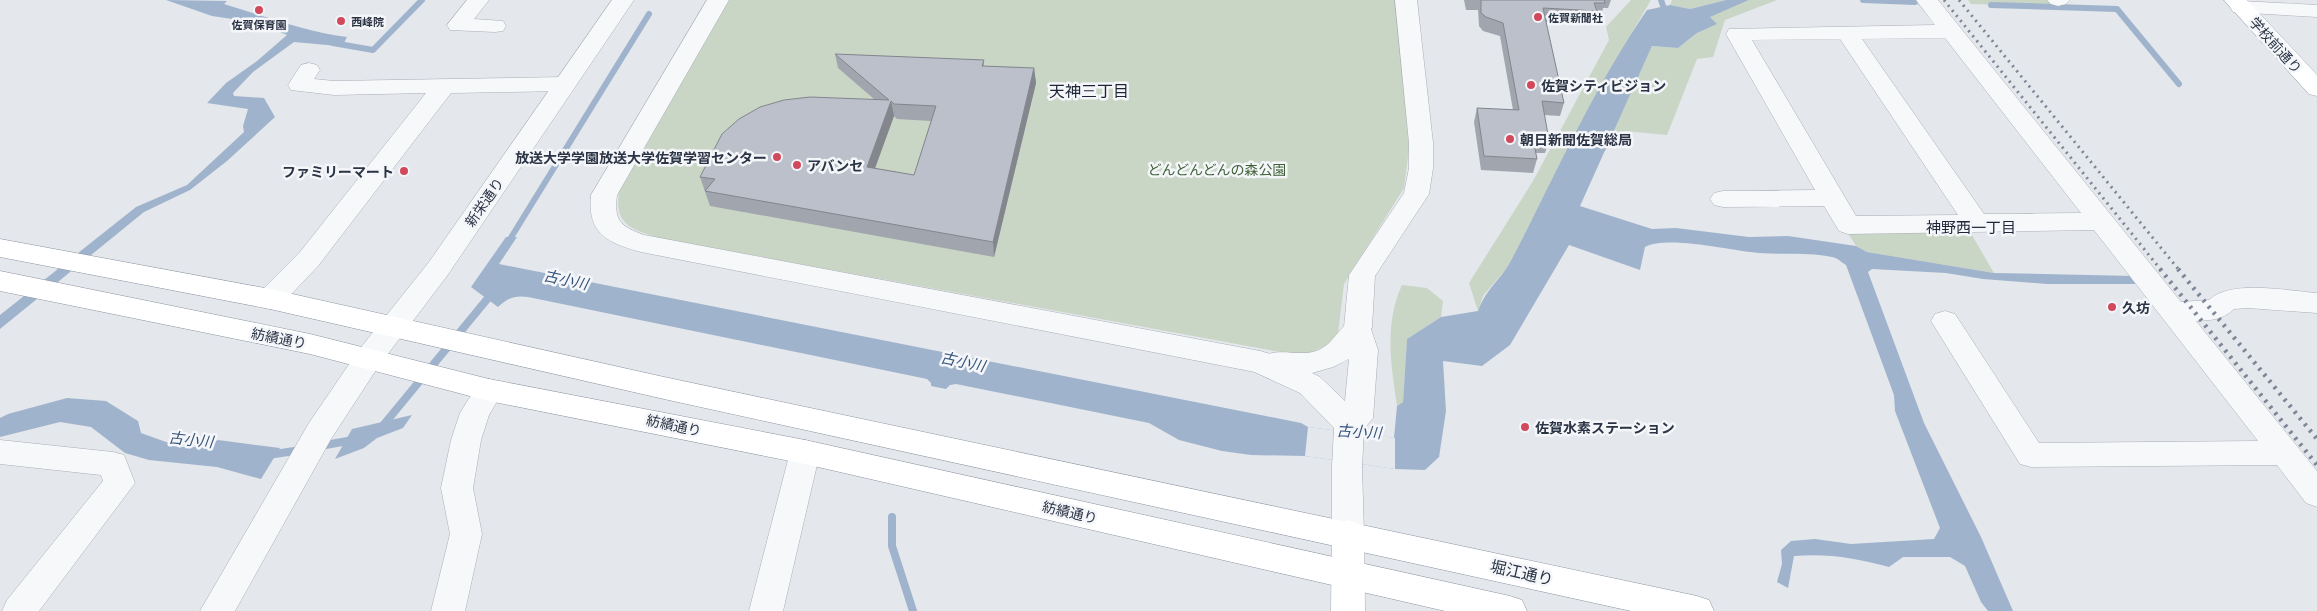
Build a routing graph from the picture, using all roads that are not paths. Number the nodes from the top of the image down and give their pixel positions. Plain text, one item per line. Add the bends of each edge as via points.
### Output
1 (478, 0) edge
2 (623, 0) edge
3 (707, 0) edge
4 (718, 0) edge
5 (1406, 0) edge
6 (1927, 0) edge
7 (2238, 3) edge
8 (2317, 11) edge
9 (495, 26) dead end
10 (1952, 31) junction
11 (699, 32) junction
12 (1846, 32) junction
13 (309, 70) dead end
14 (565, 84) junction
15 (445, 85) junction
16 (2317, 90) edge
17 (1832, 198) junction
18 (1722, 199) dead end
19 (2102, 221) junction
20 (1977, 223) junction
21 (0, 248) edge
22 (0, 282) edge
23 (270, 299) junction
24 (2317, 303) edge
25 (2173, 312) junction
26 (1945, 321) dead end
27 (1358, 327) junction
28 (405, 330) junction
29 (380, 362) junction
30 (1260, 362) junction
31 (489, 390) junction
32 (1349, 424) junction
33 (0, 452) edge
34 (805, 452) junction
35 (2284, 453) junction
36 (2317, 494) edge
37 (1348, 534) junction
38 (1347, 574) junction
39 (19, 611) edge
40 (217, 611) edge
41 (448, 611) edge
42 (766, 611) edge
43 (1348, 611) edge
44 (1510, 611) edge
45 (1697, 611) edge

1 - 9 street via 458,25
2 - 14 street, 新栄通り
3 - 11 street
4 - 11 street
5 - 27 street via 1421,168 1416,194 1362,275
6 - 10 street
7 - 8 street
7 - 16 main road, 学校前通り
10 - 12 street
10 - 19 street
11 - 30 street via 604,195 601,210 605,224 613,232 641,244
12 - 17 street via 1736,34
12 - 20 street
13 - 15 street via 299,85 334,88
14 - 15 street
14 - 28 street, 新栄通り via 438,269
15 - 23 street via 309,259
17 - 18 street
17 - 20 street via 1848,225
19 - 20 street
19 - 25 street
21 - 23 main road
22 - 29 main road, 紡績通り via 310,344
23 - 28 main road
24 - 25 street via 2248,298 2226,300 2216,310
25 - 35 street
26 - 35 street via 2031,455
27 - 30 street via 1338,352 1320,360 1295,365
27 - 32 street via 1364,350 1358,418
28 - 29 street, 新栄通り
28 - 37 main road
29 - 31 main road, 紡績通り
29 - 40 street, 新栄通り via 320,431
30 - 32 street via 1310,385
31 - 34 main road, 紡績通り
31 - 41 street via 475,413 457,488 466,534
32 - 37 street
33 - 39 street via 113,464 119,483
34 - 38 main road, 紡績通り
34 - 42 street
35 - 36 street
37 - 38 main road
37 - 45 main road, 堀江通り
38 - 43 main road
38 - 44 main road

